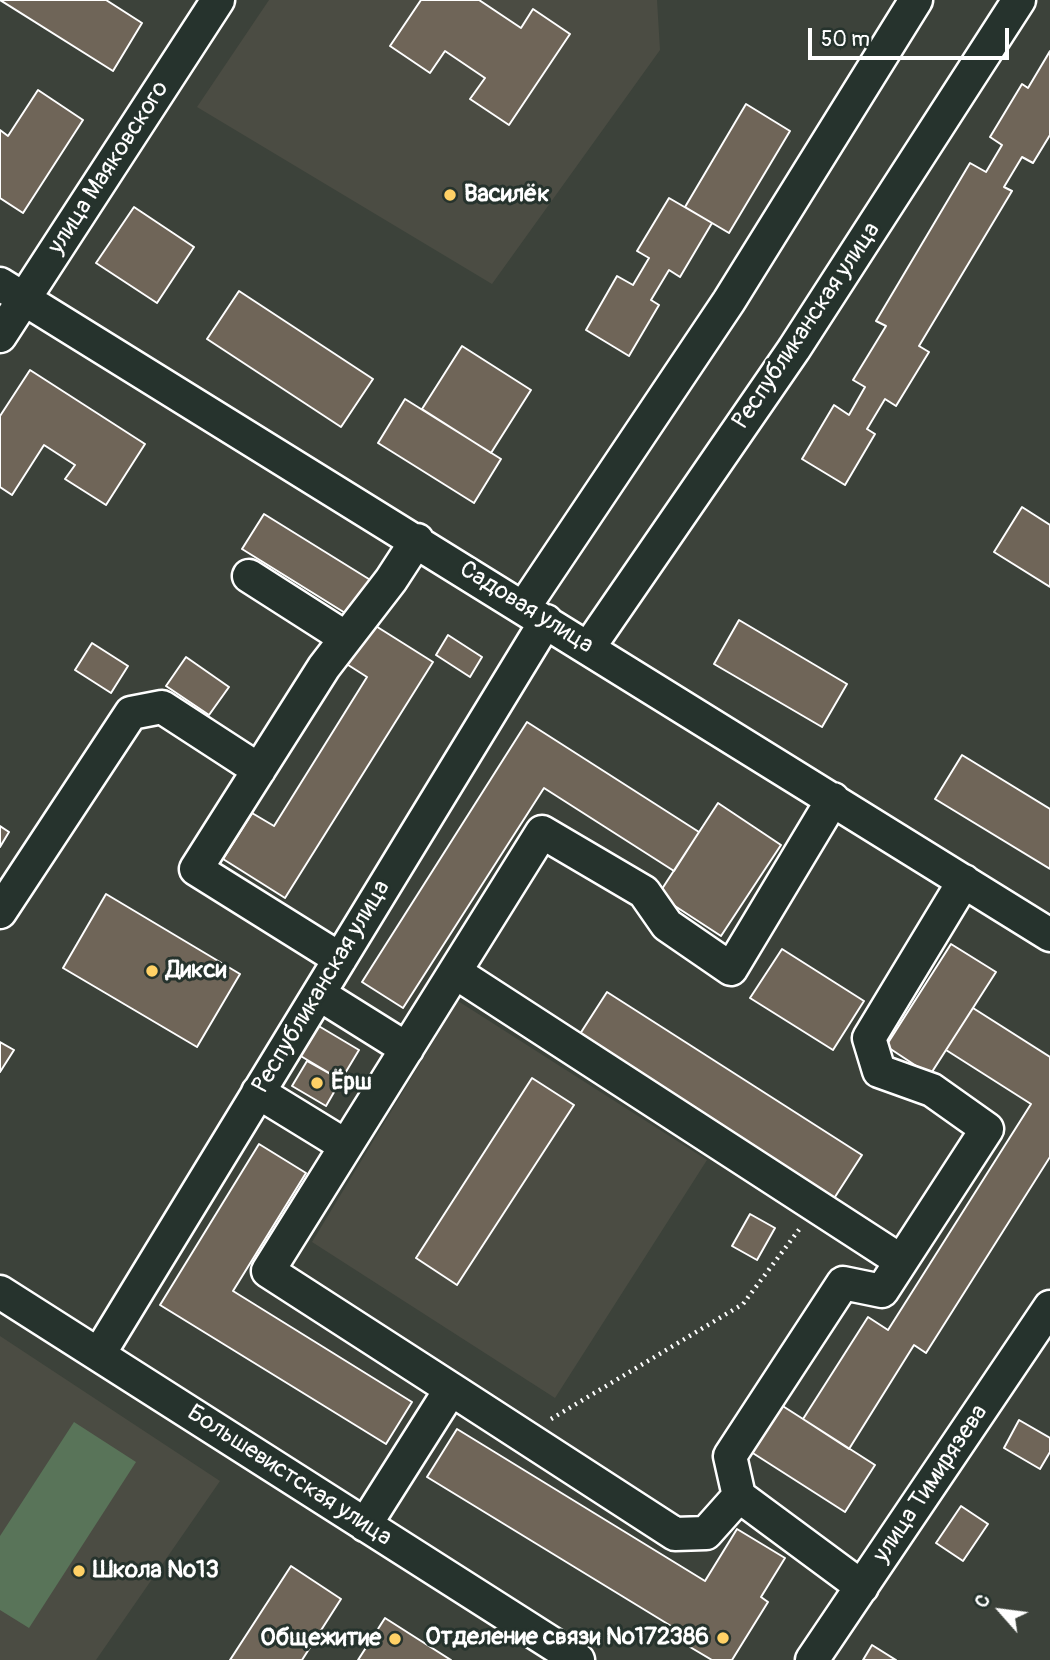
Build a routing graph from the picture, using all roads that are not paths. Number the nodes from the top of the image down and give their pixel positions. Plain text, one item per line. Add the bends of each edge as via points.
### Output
1 (218, 0) edge
2 (916, 0) edge
3 (1019, 0) edge
4 (12, 291) edge
5 (0, 335) edge
6 (417, 540) junction
7 (249, 576) dead end
8 (535, 614) junction
9 (346, 638) junction
10 (589, 647) junction
11 (259, 770) junction
12 (833, 799) junction
13 (964, 881) junction
14 (0, 912) edge
15 (1050, 935) edge
16 (340, 959) junction
17 (455, 972) junction
18 (319, 994) junction
19 (407, 1049) junction
20 (258, 1092) junction
21 (346, 1146) junction
22 (901, 1261) junction
23 (0, 1292) edge
24 (1050, 1307) edge
25 (99, 1353) junction
26 (451, 1389) junction
27 (739, 1496) junction
28 (365, 1525) junction
29 (862, 1587) junction
30 (578, 1660) edge
31 (812, 1660) edge

1 - 4 street, улица Маяковского
2 - 8 street, Республиканская улица
3 - 10 street, Республиканская улица via 794,349
4 - 5 street, улица Маяковского
4 - 6 street, Садовая улица
6 - 8 street, Садовая улица
6 - 9 street
7 - 9 street
8 - 10 street, Садовая улица
8 - 16 street, Республиканская улица
9 - 11 street
10 - 12 street, Садовая улица
11 - 14 street via 162,708 131,713
11 - 16 street via 196,869
12 - 13 street, Садовая улица
12 - 17 street via 731,969 667,925 644,892 542,832
13 - 15 street, Садовая улица
13 - 22 street via 869,1038 879,1072 932,1090 987,1129
16 - 18 street, Республиканская улица
17 - 19 street
17 - 22 street
18 - 19 street
18 - 20 street, Республиканская улица
19 - 21 street
20 - 21 street
20 - 25 street, Республиканская улица
21 - 26 street via 268,1271
22 - 27 street via 882,1291 843,1283 730,1456
23 - 25 street, Большевистская улица
24 - 29 street, улица Тимирязева
25 - 28 street, Большевистская улица
26 - 27 street via 675,1534 706,1533
26 - 28 street
27 - 29 street
28 - 30 street, Большевистская улица
29 - 31 street, улица Тимирязева

